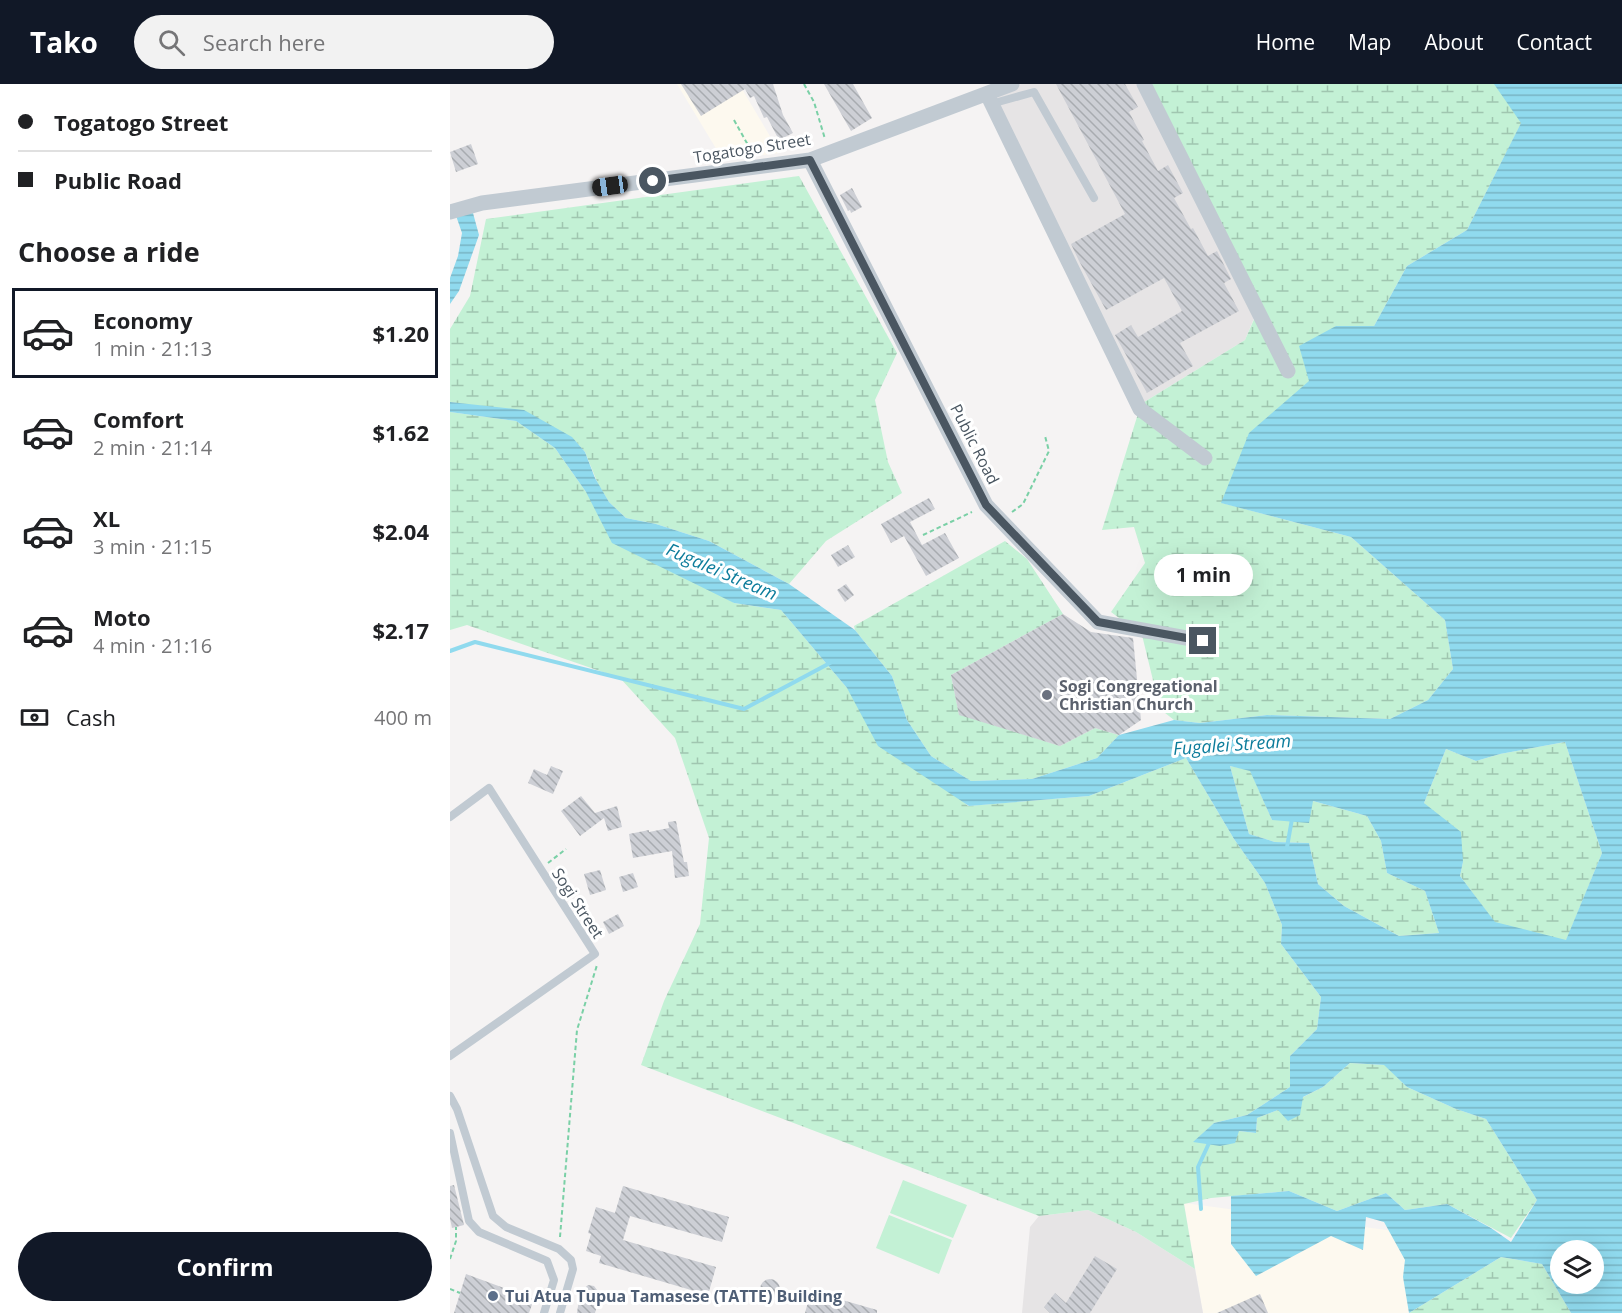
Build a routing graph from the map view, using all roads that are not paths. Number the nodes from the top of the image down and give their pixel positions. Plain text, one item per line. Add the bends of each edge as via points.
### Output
1 (1012, 84) edge
2 (1144, 84) edge
3 (989, 99) junction
4 (810, 160) junction
5 (1094, 198) dead end
6 (450, 212) edge
7 (1288, 371) dead end
8 (1205, 458) dead end
9 (1203, 641) dead end
10 (450, 817) edge
11 (450, 1056) edge
12 (450, 1096) edge
13 (450, 1133) edge
14 (544, 1313) edge
15 (560, 1313) edge

1 - 3 street, Togatogo Street
2 - 7 street
3 - 4 street, Togatogo Street
3 - 5 lane via 1034,92
3 - 8 street via 1140,409
4 - 6 street, Togatogo Street via 482,203
4 - 9 street, Public Road via 986,505 1098,622
10 - 11 lane, Sogi Street via 489,788 595,954
12 - 15 lane via 493,1216 506,1227 559,1249 571,1260 573,1269
13 - 14 lane via 470,1221 480,1232 547,1261 554,1280

